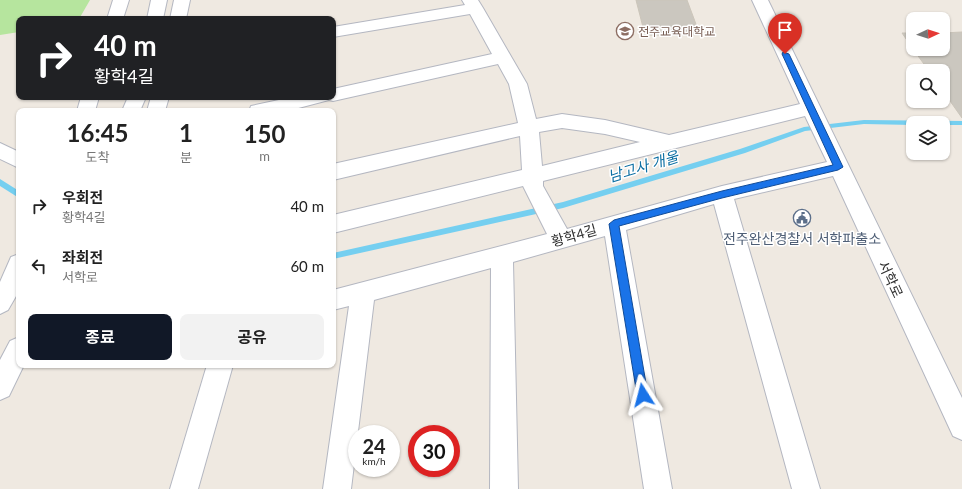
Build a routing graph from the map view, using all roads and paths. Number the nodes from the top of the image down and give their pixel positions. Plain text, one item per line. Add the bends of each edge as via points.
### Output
1 (121, 0) edge
2 (159, 0) edge
3 (182, 0) edge
4 (760, 0) edge
5 (472, 4) edge
6 (116, 16) edge
7 (156, 16) edge
8 (179, 16) edge
9 (336, 31) edge
10 (502, 57) junction
11 (336, 94) edge
12 (308, 100) edge
13 (272, 108) edge
14 (812, 113) junction
15 (529, 127) junction
16 (668, 141) junction
17 (0, 150) edge
18 (16, 159) edge
19 (838, 167) junction
20 (336, 171) edge
21 (535, 186) junction
22 (722, 194) junction
23 (336, 223) edge
24 (614, 224) junction
25 (556, 231) junction
26 (502, 256) junction
27 (363, 293) junction
28 (336, 299) edge
29 (16, 355) edge
30 (219, 368) edge
31 (0, 386) edge
32 (962, 427) edge
33 (184, 489) edge
34 (337, 489) edge
35 (504, 489) edge
36 (658, 489) edge
37 (806, 489) edge

1 - 6 street
2 - 7 street
3 - 8 street
4 - 14 street, 서학로
5 - 9 street
5 - 10 street
10 - 11 street
10 - 15 street via 518,84
12 - 13 street
14 - 16 street
14 - 19 street, 서학로
15 - 16 street via 562,121 605,127
15 - 20 street
15 - 21 street
16 - 21 street
17 - 18 street
19 - 22 street, 황학4길
19 - 32 street, 서학로
21 - 23 street
21 - 25 street
22 - 24 street, 황학4길
22 - 37 street
24 - 25 street, 황학4길
24 - 36 street
25 - 26 street, 황학4길
26 - 27 street, 황학4길
26 - 35 street
27 - 28 street, 황학4길
27 - 34 street
29 - 31 street
30 - 33 street

